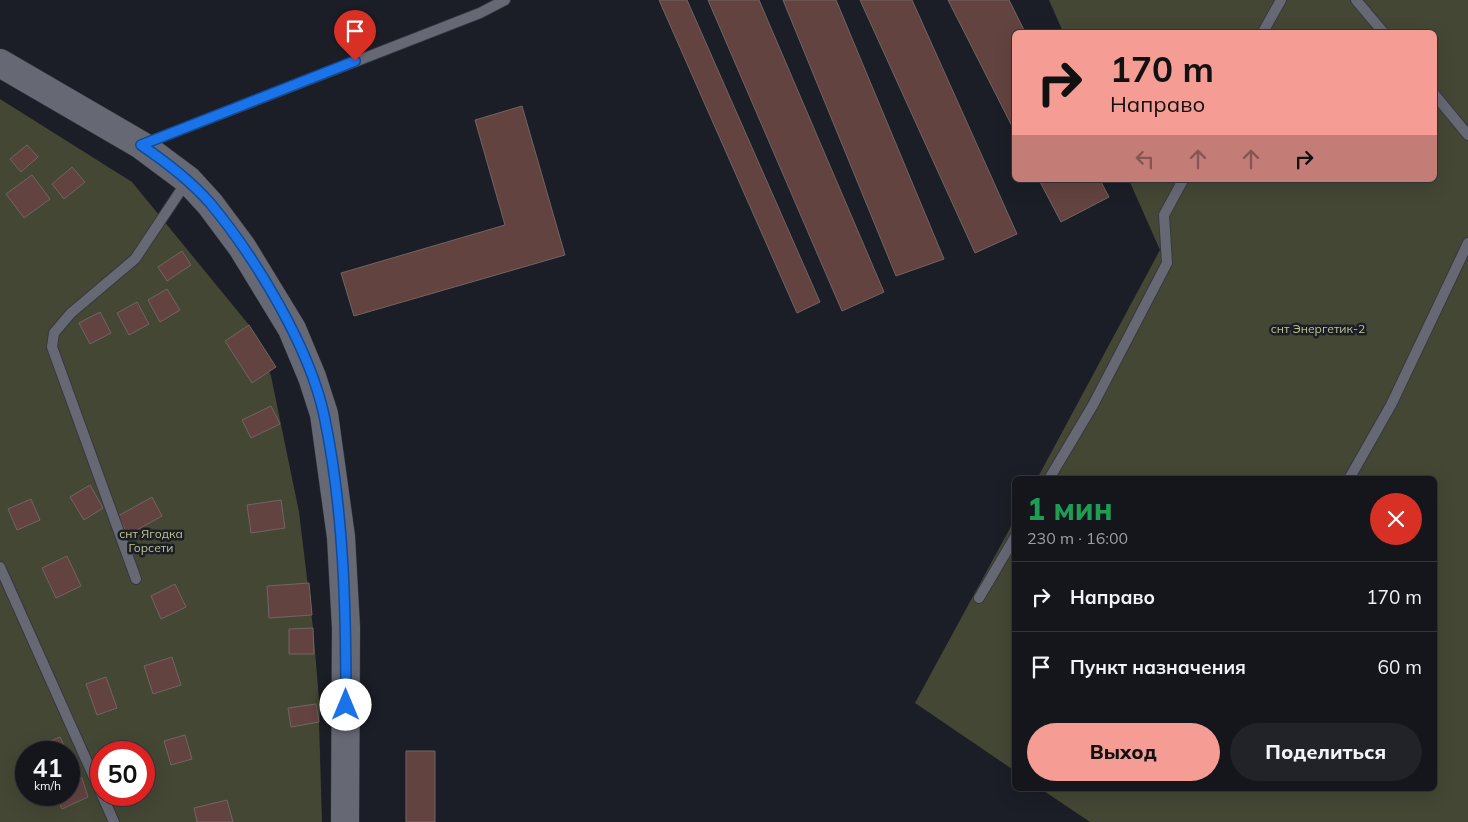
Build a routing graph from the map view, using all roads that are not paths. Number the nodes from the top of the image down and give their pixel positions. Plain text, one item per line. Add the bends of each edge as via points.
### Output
1 (505, 0) edge
2 (1281, 0) edge
3 (1356, 0) edge
4 (1264, 30) edge
5 (1381, 30) edge
6 (0, 63) edge
7 (1437, 97) edge
8 (1468, 135) edge
9 (141, 145) junction
10 (188, 180) junction
11 (1182, 182) edge
12 (1468, 243) edge
13 (1051, 476) edge
14 (1351, 476) edge
15 (1012, 542) edge
16 (0, 567) edge
17 (136, 579) dead end
18 (979, 598) dead end
19 (90, 767) edge
20 (107, 806) edge
21 (114, 822) edge
22 (345, 822) edge

1 - 9 lane via 480,13
2 - 4 lane
3 - 5 lane
6 - 9 main road
7 - 8 lane
9 - 10 main road
10 - 17 lane via 135,260 71,313 54,333 52,348
10 - 22 main road via 210,204 266,284 292,330 324,414 341,536 346,628
11 - 13 lane via 1164,215 1167,263 1093,405
12 - 14 lane via 1391,405
15 - 18 lane
16 - 19 lane
20 - 21 lane

